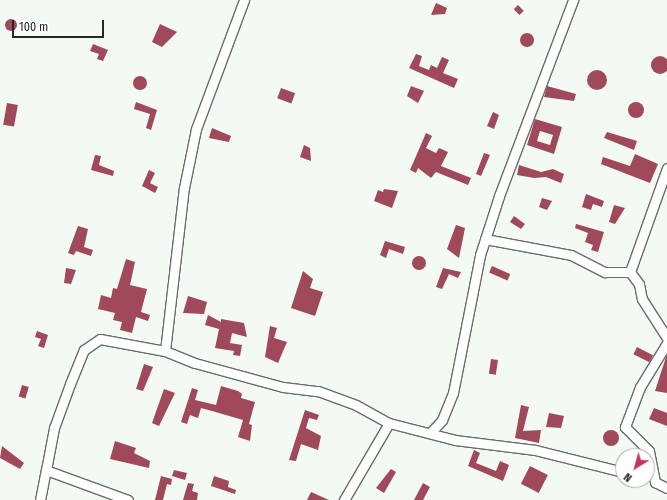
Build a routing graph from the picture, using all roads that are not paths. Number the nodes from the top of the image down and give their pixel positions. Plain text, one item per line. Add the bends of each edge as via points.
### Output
1 (244, 0) edge
2 (574, 0) edge
3 (667, 168) edge
4 (485, 239) junction
5 (630, 272) junction
6 (667, 338) edge
7 (667, 343) edge
8 (165, 351) junction
9 (389, 423) junction
10 (430, 433) junction
11 (646, 448) edge
12 (46, 470) junction
13 (615, 470) edge
14 (655, 482) edge
15 (667, 488) edge
16 (40, 500) edge
17 (128, 500) edge
18 (344, 500) edge

1 - 8 street via 196,129 184,188
2 - 4 street
3 - 5 street
4 - 5 street via 570,255 605,272
4 - 10 street via 453,393 442,420
5 - 6 street via 639,284 642,299
7 - 11 street via 640,387 625,427
8 - 9 street via 224,372 283,387 318,390 356,405
8 - 12 street via 100,338 84,350 54,428
9 - 10 street
9 - 18 street
10 - 13 street via 484,446 549,453
12 - 16 street
12 - 17 street
14 - 15 street

